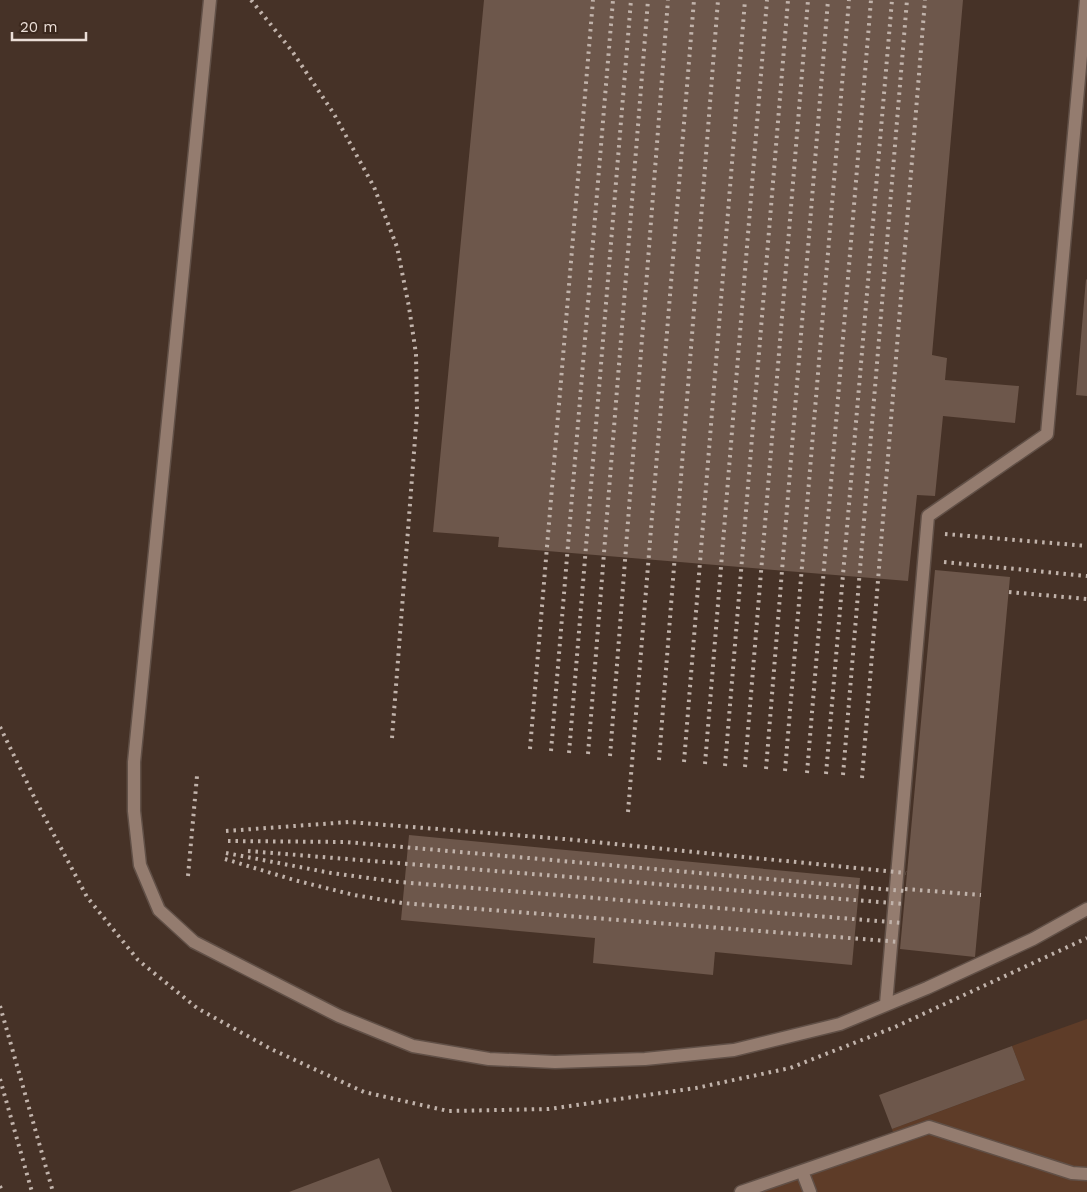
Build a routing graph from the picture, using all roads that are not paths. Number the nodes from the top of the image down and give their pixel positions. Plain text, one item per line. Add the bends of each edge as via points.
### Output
1 (210, 0) edge
2 (1086, 0) edge
3 (1087, 909) edge
4 (886, 1004) junction
5 (802, 1171) junction
6 (1087, 1174) edge
7 (741, 1192) edge
8 (810, 1192) edge

1 - 4 lane via 134,762 134,811 140,866 160,910 194,942 339,1016 413,1046 489,1059 555,1062 645,1059 734,1050 840,1024
2 - 4 lane via 1047,434 928,516
3 - 4 lane via 1034,939
5 - 6 lane via 929,1127 1072,1173
5 - 7 lane
5 - 8 lane

